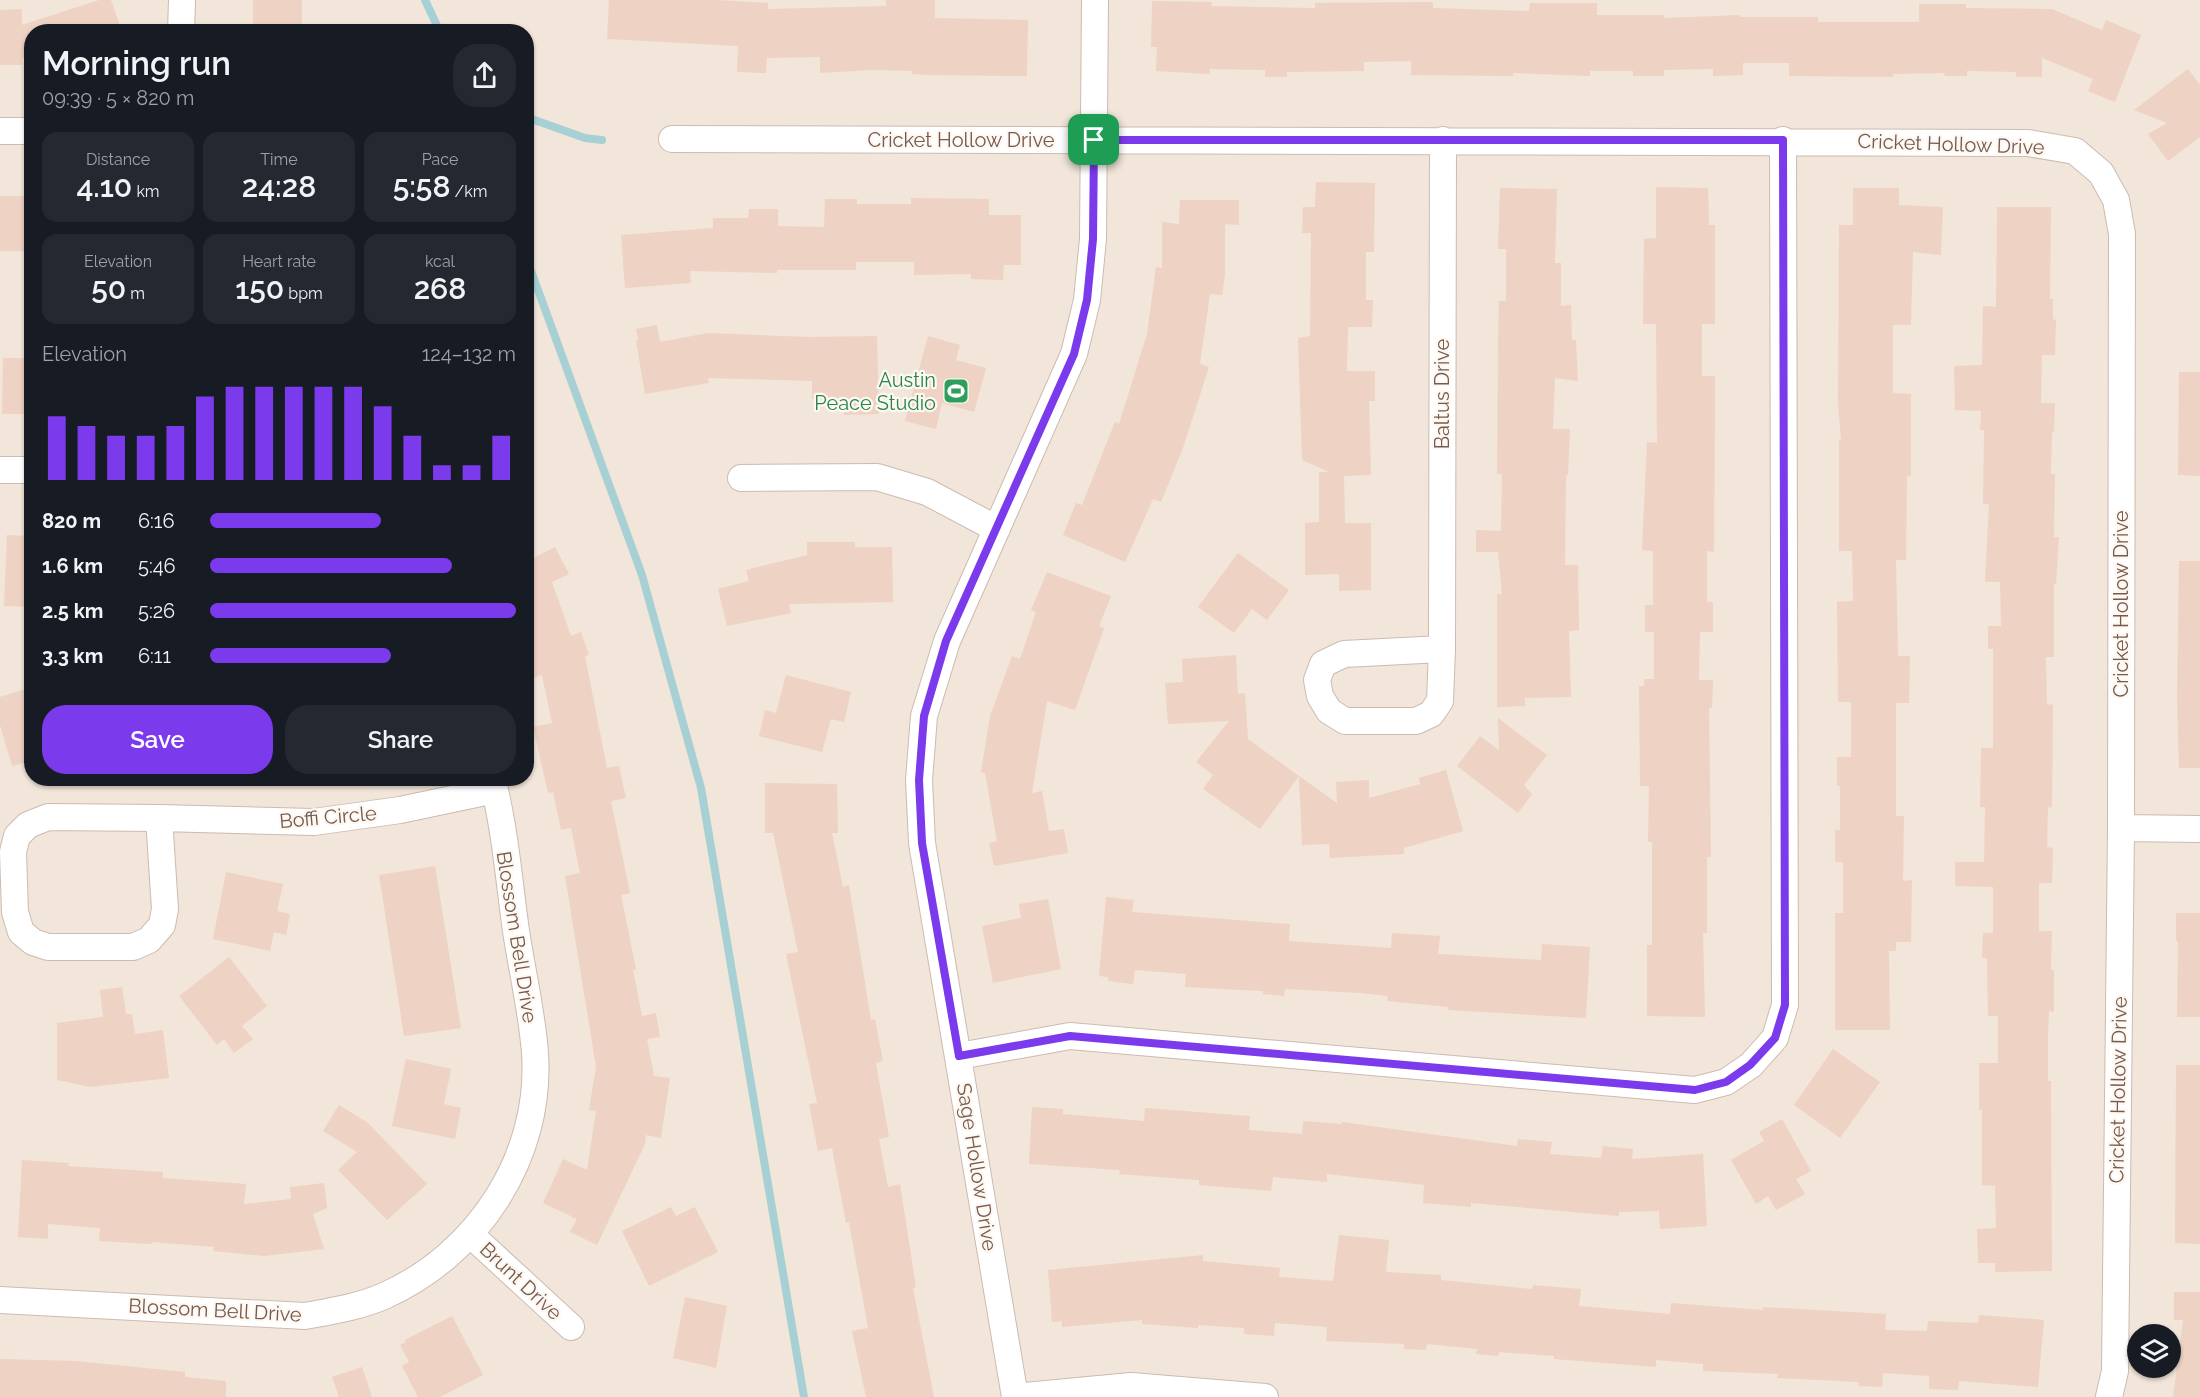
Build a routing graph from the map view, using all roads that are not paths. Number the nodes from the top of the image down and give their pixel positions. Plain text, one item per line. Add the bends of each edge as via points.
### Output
1 (182, 0) edge
2 (1095, 0) edge
3 (181, 24) edge
4 (0, 131) edge
5 (24, 131) edge
6 (672, 139) dead end
7 (1094, 140) junction
8 (1443, 140) junction
9 (1783, 140) junction
10 (0, 470) edge
11 (24, 470) edge
12 (741, 478) dead end
13 (997, 529) junction
14 (1442, 649) junction
15 (487, 786) edge
16 (494, 786) edge
17 (159, 818) junction
18 (2121, 828) junction
19 (2200, 829) edge
20 (959, 1056) junction
21 (471, 1235) junction
22 (0, 1300) edge
23 (571, 1327) dead end
24 (1015, 1397) edge
25 (1265, 1397) edge
26 (2109, 1397) edge

1 - 3 street
2 - 7 street, Sage Hollow Drive
4 - 5 street
6 - 7 street, Cricket Hollow Drive
7 - 8 street, Cricket Hollow Drive
7 - 13 street, Sage Hollow Drive via 1093,239 1087,300 1074,354
8 - 9 street, Cricket Hollow Drive
8 - 14 street, Baltus Drive
9 - 18 street, Cricket Hollow Drive via 2040,145 2075,152 2101,174 2116,200 2122,234
9 - 20 street via 1785,1005 1775,1038 1750,1065 1726,1082 1695,1090 1070,1036
10 - 11 street
12 - 13 street via 877,477 927,492
13 - 20 street, Sage Hollow Drive via 946,641 924,716 919,780 922,843
14 - 14 street, Baltus Drive via 1440,701 1431,714 1416,721 1345,721 1329,711 1320,696 1317,680 1323,664 1344,654
15 - 17 street, Boffi Circle via 400,810 314,822
16 - 21 street, Blossom Bell Drive via 535,1054 524,1145 507,1184
17 - 17 street, Boffi Circle via 165,909 162,925 149,940 133,947 48,947 21,932 15,912 13,852 17,836 28,825 48,818
18 - 19 street
18 - 26 street, Cricket Hollow Drive via 2115,1371
20 - 24 street, Sage Hollow Drive
21 - 22 street, Blossom Bell Drive via 428,1272 384,1296 346,1309 305,1316
21 - 23 street, Brunt Drive
24 - 25 street via 1131,1386

